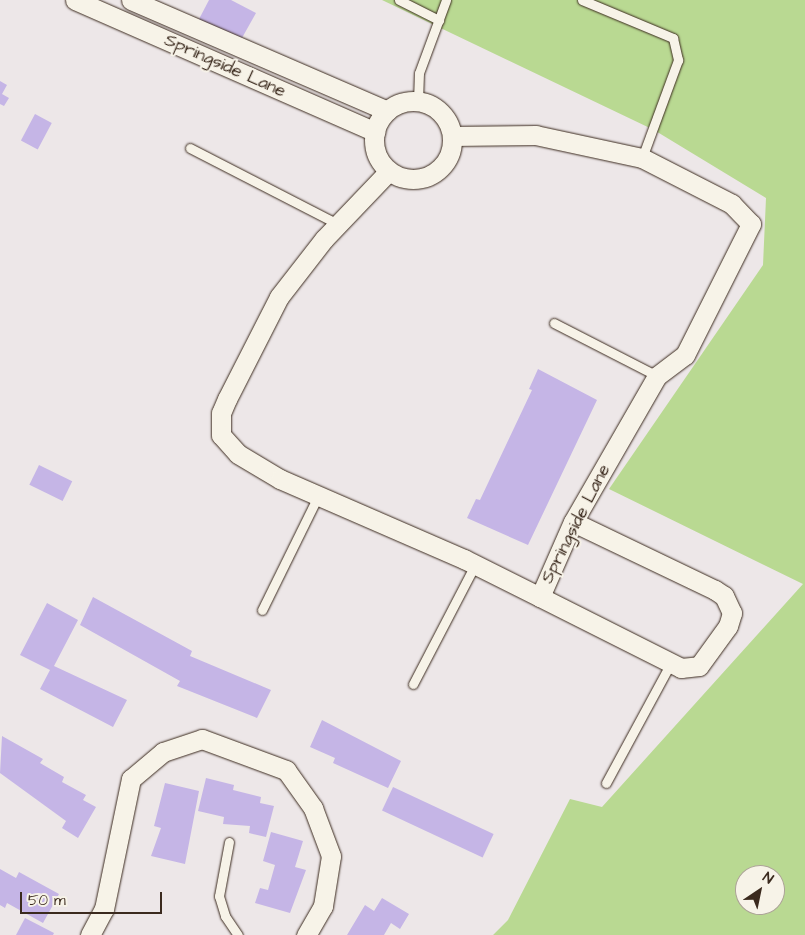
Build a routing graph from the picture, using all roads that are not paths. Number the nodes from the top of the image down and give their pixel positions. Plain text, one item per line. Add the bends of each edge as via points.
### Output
1 (75, 0) edge
2 (132, 0) edge
3 (399, 0) edge
4 (446, 0) edge
5 (582, 0) edge
6 (439, 20) junction
7 (418, 101) junction
8 (387, 111) junction
9 (375, 132) junction
10 (452, 136) junction
11 (190, 148) dead end
12 (642, 158) junction
13 (388, 171) junction
14 (338, 224) junction
15 (554, 323) dead end
16 (657, 376) junction
17 (318, 496) junction
18 (573, 522) junction
19 (475, 565) junction
20 (540, 597) junction
21 (262, 610) dead end
22 (671, 663) junction
23 (413, 684) dead end
24 (606, 783) dead end
25 (229, 842) dead end
26 (90, 935) edge
27 (238, 935) edge
28 (306, 935) edge

1 - 9 street, Springside Lane
2 - 8 street, Springside Lane
3 - 6 lane
4 - 6 lane
5 - 12 lane via 673,38 678,60
6 - 7 lane via 419,73
7 - 8 street via 398,103
7 - 10 street via 437,109
8 - 9 street
9 - 13 street via 376,154
10 - 12 street, Springside Lane via 536,135
10 - 13 street via 449,156 427,177 407,179
11 - 14 lane
12 - 16 street, Springside Lane via 732,204 751,224 685,355
13 - 14 street, Springside Lane
14 - 17 street, Springside Lane via 279,297 226,399 220,423 220,435 238,454
15 - 16 lane
16 - 18 street, Springside Lane
17 - 19 street, Springside Lane
17 - 21 lane
18 - 20 street, Springside Lane
18 - 22 street via 724,596 732,612 705,660 699,666 681,668
19 - 20 street, Springside Lane
19 - 23 lane
20 - 22 street
22 - 24 lane
25 - 27 lane via 219,896 225,916
26 - 28 street via 104,909 131,780 163,752 202,739 286,770 314,808 330,856 323,906

